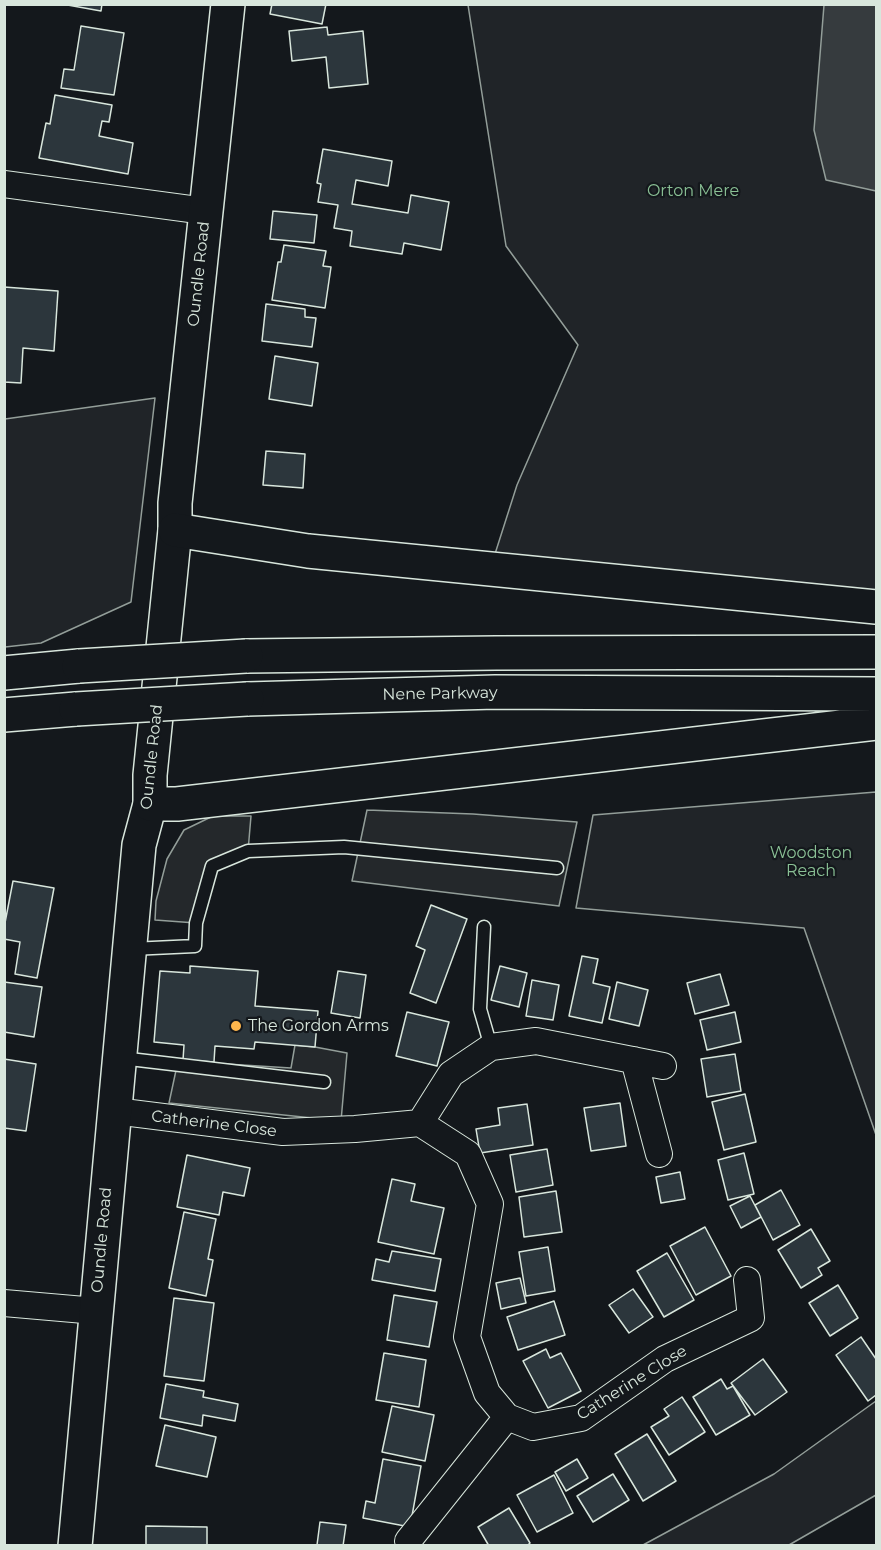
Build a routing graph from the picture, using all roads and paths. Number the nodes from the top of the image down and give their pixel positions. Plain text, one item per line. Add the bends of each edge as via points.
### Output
1 (228, 4) edge
2 (4, 184) edge
3 (205, 211) junction
4 (176, 530) junction
5 (876, 607) edge
6 (876, 652) edge
7 (4, 673) edge
8 (876, 694) edge
9 (4, 715) edge
10 (876, 723) edge
11 (150, 804) junction
12 (557, 868) dead end
13 (484, 927) dead end
14 (130, 949) junction
15 (492, 1047) junction
16 (120, 1058) junction
17 (634, 1060) junction
18 (663, 1066) dead end
19 (324, 1082) dead end
20 (115, 1112) junction
21 (420, 1123) junction
22 (659, 1154) dead end
23 (747, 1280) dead end
24 (4, 1303) edge
25 (96, 1311) junction
26 (507, 1417) junction
27 (408, 1541) dead end
28 (75, 1545) edge

1 - 3 main road, Oundle Road
2 - 3 street
3 - 4 main road, Oundle Road via 175,502
4 - 5 main road via 308,551
4 - 11 main road, Oundle Road
6 - 7 main road, bridge via 246,656
8 - 9 main road, Nene Parkway, bridge via 495,692 247,699
10 - 11 main road
11 - 14 main road, Oundle Road via 139,845
12 - 14 lane via 344,847 248,851 212,866 196,923 195,946
13 - 15 lane via 480,1009
14 - 16 main road, Oundle Road
15 - 17 street via 536,1041
15 - 21 street via 451,1074
16 - 19 lane
16 - 20 main road, Oundle Road
17 - 18 street
17 - 22 street
20 - 21 street, Catherine Close via 283,1132
20 - 25 main road, Oundle Road
21 - 26 street, Catherine Close via 468,1154 490,1204 467,1337 486,1393
23 - 26 street, Catherine Close via 751,1318 665,1359 581,1418 533,1427
24 - 25 street
25 - 28 main road, Oundle Road
26 - 27 street

